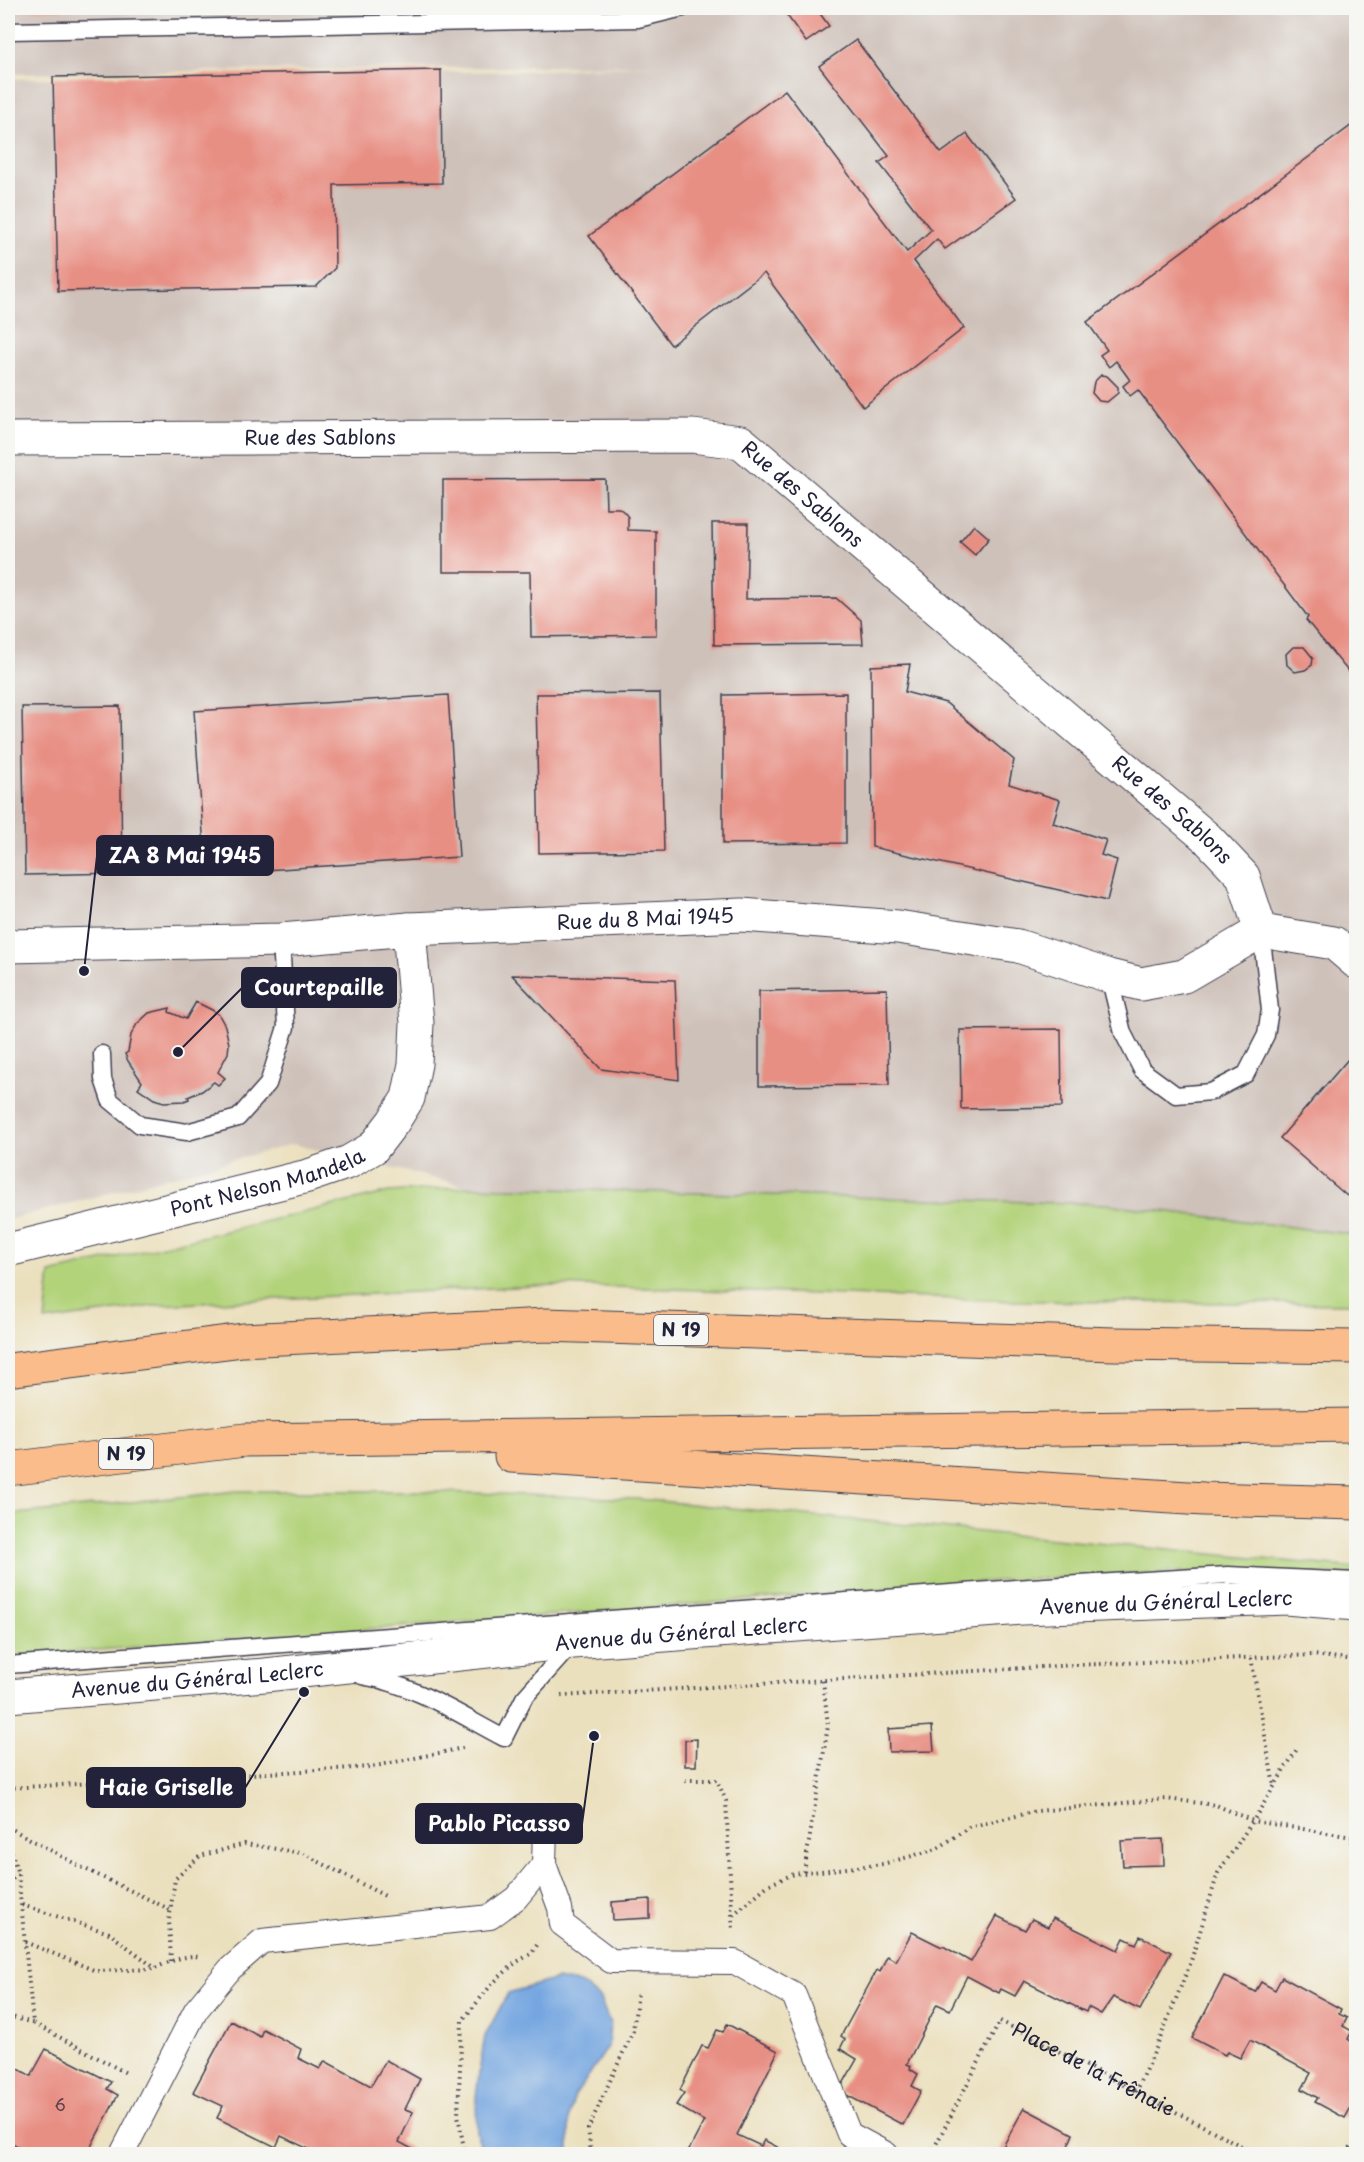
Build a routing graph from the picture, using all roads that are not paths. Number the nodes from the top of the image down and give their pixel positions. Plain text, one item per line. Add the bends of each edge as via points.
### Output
1 (683, 8) edge
2 (8, 31) edge
3 (8, 439) edge
4 (409, 930) junction
5 (1261, 931) junction
6 (281, 940) junction
7 (8, 946) edge
8 (1356, 962) edge
9 (1109, 976) junction
10 (102, 1054) dead end
11 (8, 1250) edge
12 (1356, 1347) edge
13 (8, 1370) edge
14 (1356, 1425) edge
15 (245, 1440) junction
16 (8, 1469) edge
17 (1356, 1503) edge
18 (1356, 1581) edge
19 (1356, 1604) edge
20 (573, 1642) junction
21 (8, 1665) edge
22 (319, 1668) junction
23 (8, 1696) edge
24 (545, 1827) dead end
25 (544, 1864) junction
26 (122, 2154) edge
27 (886, 2154) edge

1 - 2 lane via 638,19
3 - 5 street, Rue des Sablons via 692,436 741,442 1207,838 1243,876
4 - 6 street, Rue du 8 Mai 1945
4 - 9 street, Rue du 8 Mai 1945 via 742,915 898,927 1018,946
4 - 11 street, Pont Nelson Mandela via 417,1023 415,1064 408,1098 373,1148 349,1162 308,1176
5 - 8 street via 1334,943
5 - 9 street, Rue du 8 Mai 1945 via 1184,976 1141,984
5 - 9 lane via 1270,1010 1266,1035 1246,1074 1211,1092 1176,1095 1142,1070 1123,1033
6 - 7 street, Rue du 8 Mai 1945
6 - 10 lane via 286,1027 268,1084 238,1118 187,1132 140,1125 110,1100 103,1079
12 - 13 highway, N 19 via 1114,1344 546,1325 243,1340
14 - 15 highway, N 19
15 - 16 highway, N 19
15 - 17 highway via 1204,1499
18 - 21 lane via 1228,1575 1030,1587
19 - 20 street, Avenue du Général Leclerc via 1286,1598 1022,1608
20 - 22 street, Avenue du Général Leclerc
20 - 22 lane via 524,1698 504,1738 430,1697 382,1679
22 - 23 street, Avenue du Général Leclerc
24 - 25 street
25 - 26 street via 516,1898 490,1917 262,1941 230,1969 196,2010
25 - 27 street via 562,1924 610,1960 735,1962 794,1995 849,2134

